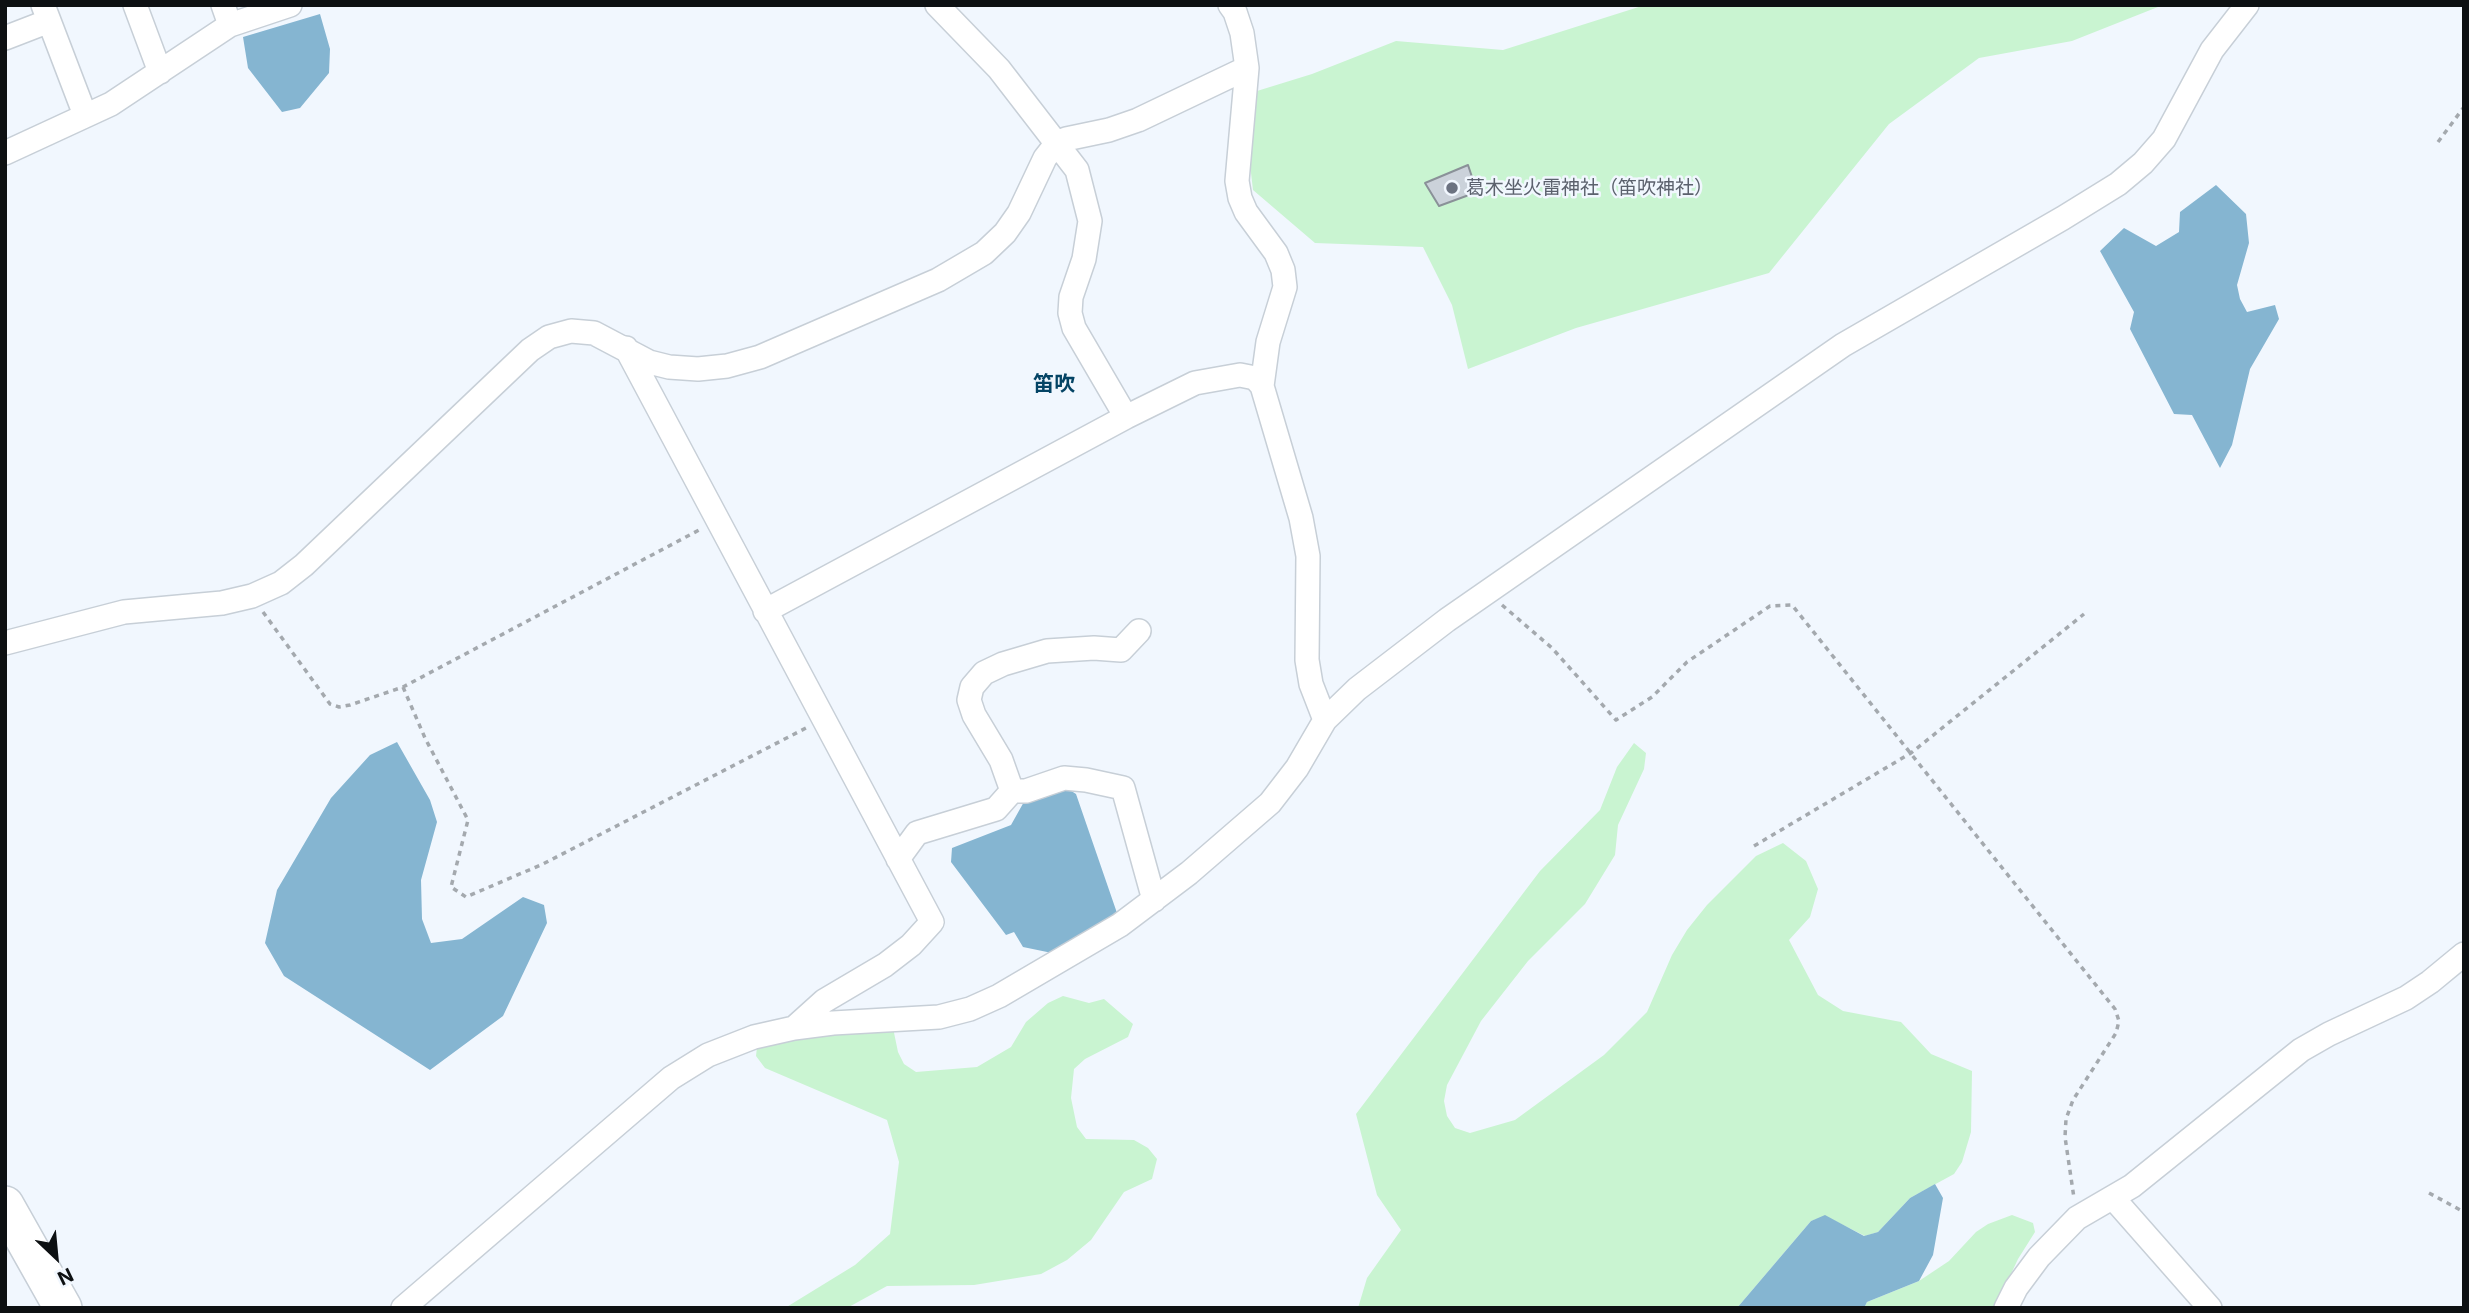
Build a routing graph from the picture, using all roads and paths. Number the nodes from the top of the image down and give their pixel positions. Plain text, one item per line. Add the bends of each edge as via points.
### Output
1 (135, 5) edge
2 (290, 5) edge
3 (937, 5) edge
4 (1230, 5) edge
5 (2247, 5) edge
6 (46, 13) edge
7 (227, 15) edge
8 (5, 38) edge
9 (1247, 68) junction
10 (160, 72) junction
11 (2464, 107) edge
12 (85, 115) junction
13 (2438, 142) dead end
14 (1056, 144) junction
15 (5, 153) edge
16 (626, 348) junction
17 (1262, 386) junction
18 (1126, 417) junction
19 (717, 520) junction
20 (1488, 593) junction
21 (252, 596) junction
22 (765, 611) junction
23 (2084, 614) dead end
24 (1139, 631) dead end
25 (5, 643) edge
26 (403, 687) junction
27 (823, 719) junction
28 (1325, 720) junction
29 (1910, 753) junction
30 (1012, 791) junction
31 (1754, 846) dead end
32 (898, 859) junction
33 (1154, 900) junction
34 (2464, 954) edge
35 (794, 1028) junction
36 (2429, 1194) dead end
37 (2114, 1199) junction
38 (5, 1205) edge
39 (2464, 1212) edge
40 (2077, 1218) junction
41 (63, 1308) edge
42 (403, 1308) edge
43 (2006, 1308) edge
44 (2210, 1308) edge

1 - 10 street
2 - 7 street
3 - 14 street via 999,69
4 - 9 street via 1242,33
5 - 20 street via 2212,50 2164,139 2118,184 1831,352
6 - 8 street
6 - 12 street
7 - 10 street
9 - 14 street via 1138,120
9 - 17 street via 1237,181 1246,212 1276,253 1285,288 1268,342
10 - 12 street
11 - 13 path
12 - 15 street
14 - 16 street via 1006,233 984,253 938,280 760,357 727,366 669,367 649,362
14 - 18 street via 1077,170 1090,221 1070,313 1074,328
16 - 19 street
16 - 21 street via 594,332 571,331 549,337 304,565 281,583
17 - 18 street via 1255,378 1240,375 1195,383
17 - 28 street via 1301,518 1308,556 1307,660
18 - 22 street
19 - 22 street
19 - 26 path
20 - 28 street via 1376,675
20 - 29 path via 1552,648 1616,720 1652,697 1686,662 1770,606 1792,605
21 - 25 street via 222,604 124,612
21 - 26 path via 330,704 350,705
22 - 27 street
23 - 29 path
24 - 30 street via 1121,650 1046,651 984,673 972,687 969,700 974,715 1001,760
26 - 27 path via 468,820 451,887 466,897 543,864
27 - 32 street
28 - 33 street via 1270,803
29 - 31 path
29 - 40 path via 2115,1009 2116,1033 2066,1119
30 - 32 street via 996,809 917,834
30 - 33 street via 1064,778 1123,788
32 - 35 street via 932,922 911,946 824,1001
33 - 35 street via 1084,948 970,1009 939,1017
34 - 37 street via 2406,998 2301,1050
35 - 42 street via 708,1055 671,1079
36 - 39 path
37 - 40 street
37 - 44 street
38 - 41 main road
40 - 43 street via 2039,1257

